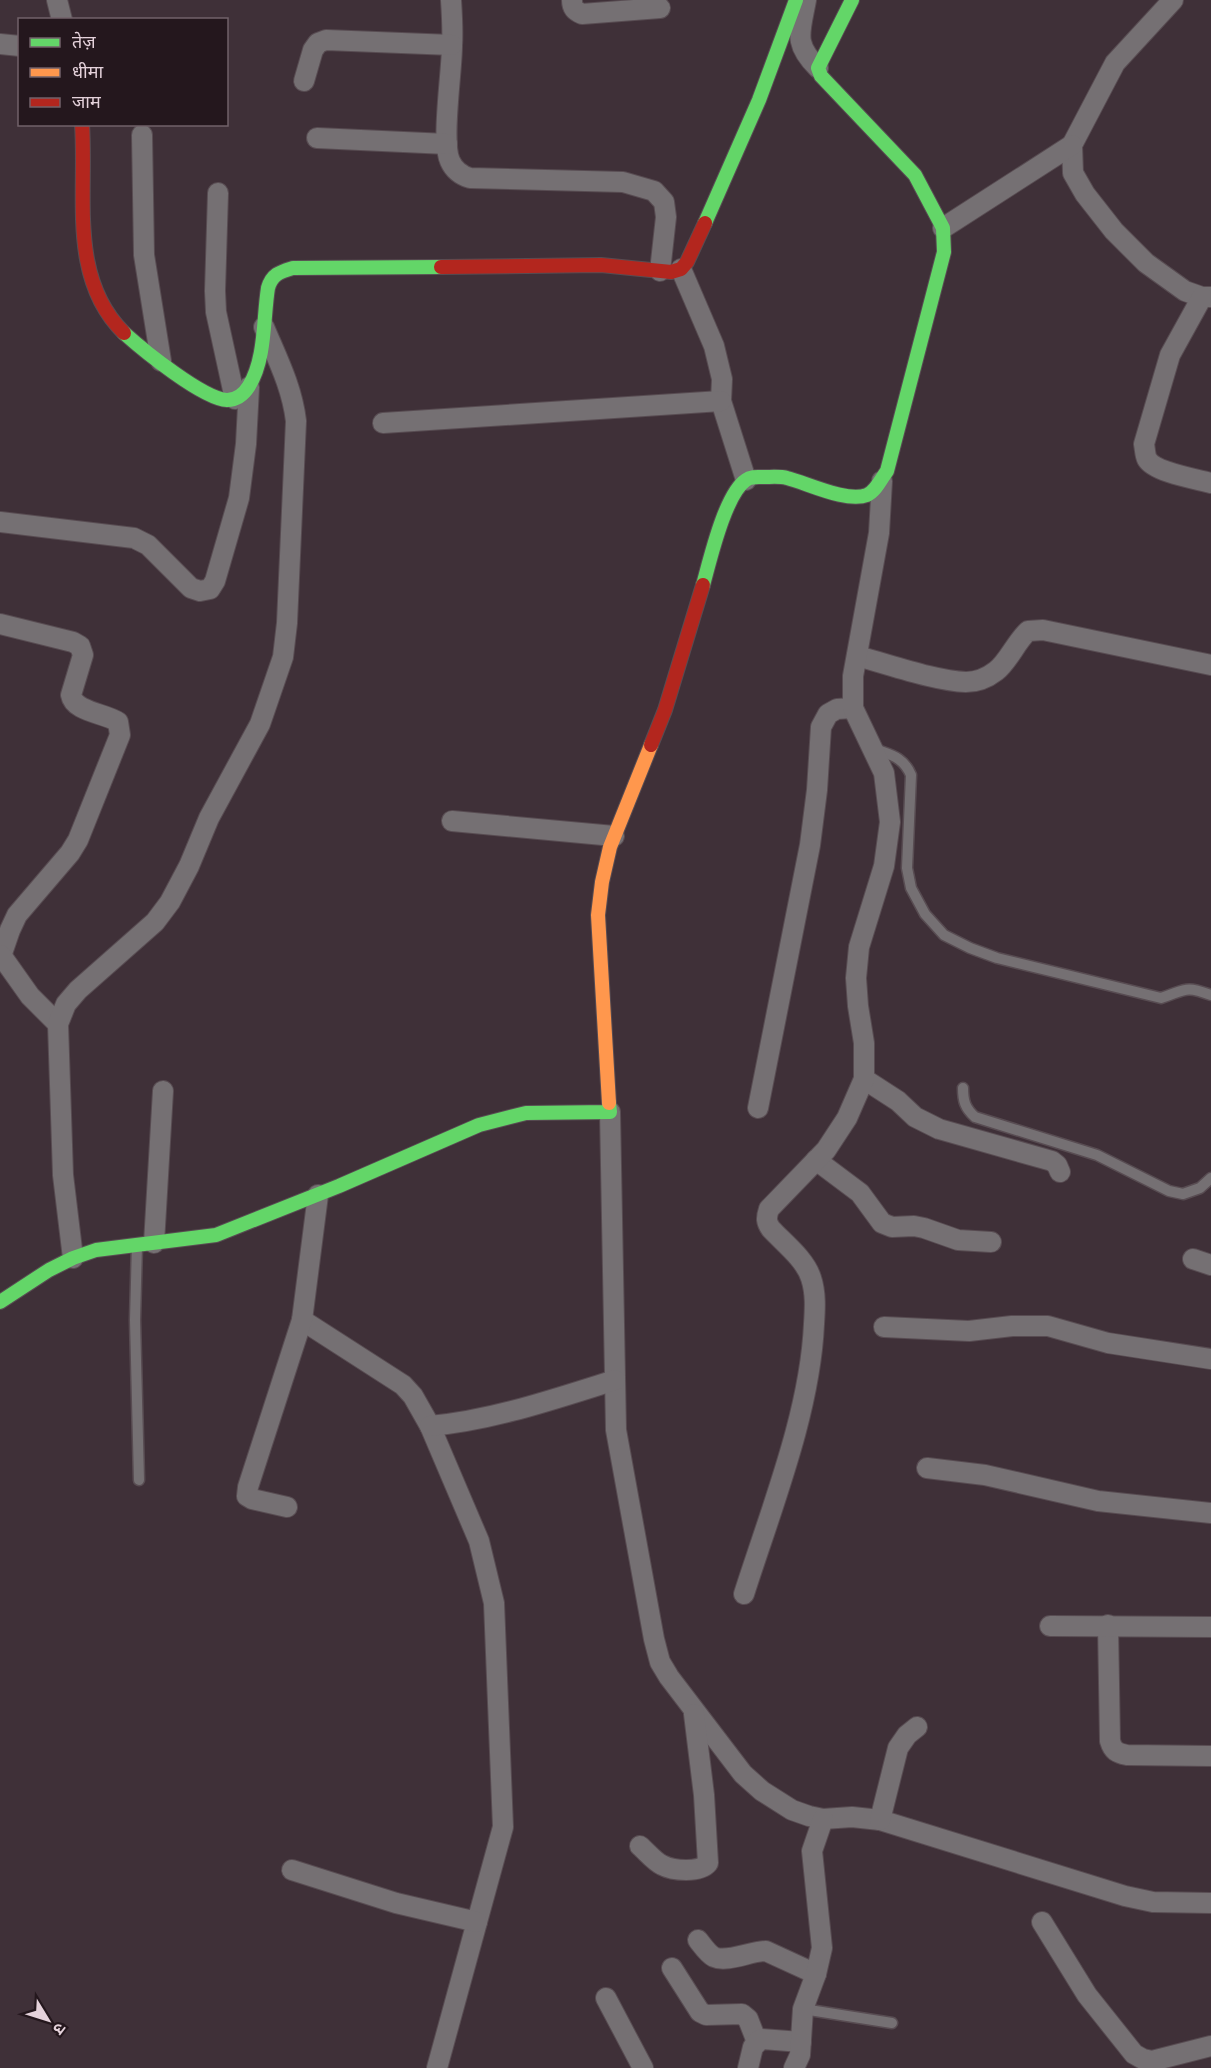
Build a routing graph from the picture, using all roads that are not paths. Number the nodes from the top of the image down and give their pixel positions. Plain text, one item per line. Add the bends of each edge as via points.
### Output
1 (57, 0) edge
2 (451, 0) edge
3 (572, 0) edge
4 (796, 0) edge
5 (806, 0) edge
6 (852, 0) edge
7 (1173, 0) edge
8 (660, 8) dead end
9 (62, 18) edge
10 (0, 44) edge
11 (452, 45) junction
12 (18, 46) edge
13 (818, 68) junction
14 (304, 81) dead end
15 (82, 126) edge
16 (142, 135) dead end
17 (318, 138) dead end
18 (447, 144) junction
19 (1072, 146) junction
20 (218, 193) dead end
21 (944, 228) junction
22 (681, 269) junction
23 (660, 272) junction
24 (1207, 297) edge
25 (264, 327) junction
26 (161, 361) junction
27 (242, 393) junction
28 (721, 401) junction
29 (383, 423) dead end
30 (746, 480) junction
31 (882, 481) junction
32 (1211, 483) edge
33 (0, 522) edge
34 (0, 624) edge
35 (857, 656) junction
36 (1211, 664) edge
37 (853, 708) junction
38 (872, 748) junction
39 (452, 821) dead end
40 (614, 836) junction
41 (1, 957) edge
42 (1211, 995) edge
43 (58, 1024) junction
44 (864, 1079) junction
45 (963, 1088) dead end
46 (163, 1091) dead end
47 (759, 1108) dead end
48 (610, 1112) junction
49 (816, 1160) junction
50 (1060, 1172) dead end
51 (1211, 1178) edge
52 (318, 1195) junction
53 (991, 1242) dead end
54 (145, 1243) junction
55 (73, 1258) junction
56 (0, 1302) edge
57 (302, 1320) junction
58 (884, 1327) dead end
59 (1211, 1359) edge
60 (615, 1380) junction
61 (430, 1426) junction
62 (927, 1468) dead end
63 (139, 1480) dead end
64 (287, 1507) dead end
65 (1211, 1513) edge
66 (744, 1593) dead end
67 (1108, 1625) junction
68 (1050, 1626) dead end
69 (1211, 1627) edge
70 (694, 1711) junction
71 (917, 1727) dead end
72 (1211, 1756) edge
73 (823, 1819) junction
74 (880, 1820) junction
75 (640, 1846) dead end
76 (292, 1870) dead end
77 (1211, 1903) edge
78 (477, 1922) junction
79 (1042, 1922) dead end
80 (698, 1940) dead end
81 (672, 1968) dead end
82 (816, 1974) junction
83 (606, 1998) dead end
84 (803, 2009) junction
85 (892, 2023) dead end
86 (757, 2042) junction
87 (801, 2042) junction
88 (1211, 2046) edge
89 (437, 2068) edge
90 (643, 2068) edge
91 (748, 2068) edge
92 (794, 2068) edge

1 - 9 street
2 - 11 street
3 - 8 street via 576,12 582,14
4 - 22 street via 729,171
5 - 13 street via 801,46
6 - 13 street
7 - 19 street via 1115,63
10 - 12 street
11 - 14 street via 326,40 313,51
11 - 18 street
13 - 21 street via 830,87 915,175
15 - 26 street via 86,257 95,293 108,315 130,338
16 - 26 street via 144,255
17 - 18 street
18 - 23 street via 449,160 461,176 623,182 654,191 664,202 666,217
19 - 21 street
19 - 24 street via 1073,172 1114,231 1169,281 1185,291
20 - 27 street via 216,312
21 - 31 street via 944,252
22 - 23 street
22 - 28 street via 714,346 722,380
23 - 25 street via 601,265 293,268 272,277
24 - 32 street via 1170,355 1144,444 1151,464
25 - 27 street via 254,376
25 - 43 street via 288,382 296,421 283,657 260,724 209,818 170,902 154,922 78,990 66,1004
26 - 27 street via 203,392 227,401
27 - 33 street via 246,444 239,498 210,589 191,588 148,545 134,538
28 - 29 street
28 - 30 street
30 - 31 street via 784,477 857,497 867,495
30 - 40 street via 736,491 721,524 665,710
31 - 35 street via 879,533
34 - 41 street via 80,646 83,655 72,700 118,722 120,735 78,840 17,915
35 - 36 street via 967,682 985,679 999,669 1028,631 1043,630
35 - 37 street
37 - 38 street
37 - 47 street via 828,714 821,727 810,845
38 - 42 lane via 896,757 906,764 911,775 907,868 911,888 925,914 944,935 997,958 1161,998 1181,989
38 - 44 street via 884,773 890,822 884,866 859,947 856,978
39 - 40 street
40 - 48 street via 598,915
41 - 43 street via 30,996
43 - 55 street via 63,1175
44 - 49 street via 847,1118
44 - 50 street via 915,1117 939,1129 1052,1161
45 - 51 lane via 963,1101 975,1117 1097,1155 1169,1191 1183,1194 1200,1188
46 - 54 street
48 - 52 street via 526,1113 479,1125
48 - 60 street
49 - 53 street via 860,1193 887,1226 915,1226 958,1240
49 - 66 street via 766,1216 771,1229 811,1278 814,1334 806,1392
52 - 54 street via 216,1235
52 - 57 street
54 - 55 street via 96,1250
54 - 63 lane via 135,1320
55 - 56 street
57 - 61 street via 403,1385
57 - 64 street via 247,1496
58 - 59 street via 969,1331 1048,1326 1108,1343
60 - 61 street via 499,1416
60 - 70 street via 616,1430 654,1639 660,1662
61 - 78 street via 479,1541 494,1603 503,1827
62 - 65 street via 985,1475 1098,1501
67 - 68 street
67 - 69 street
67 - 72 street via 1112,1748 1127,1755
70 - 73 street via 742,1774 762,1791 792,1810
70 - 75 street via 708,1863 699,1869 671,1869
71 - 74 street via 898,1748
73 - 74 street
73 - 82 street via 812,1851 822,1948
74 - 77 street via 1125,1896 1153,1902
76 - 78 street via 396,1903
78 - 89 street
79 - 88 street via 1087,1995 1134,2054 1152,2061
80 - 82 street via 714,1958 766,1951
81 - 86 street via 700,2012 742,2014
82 - 84 street
83 - 90 street
84 - 85 lane
84 - 87 street
86 - 87 street via 768,2038
86 - 91 street
87 - 92 street

